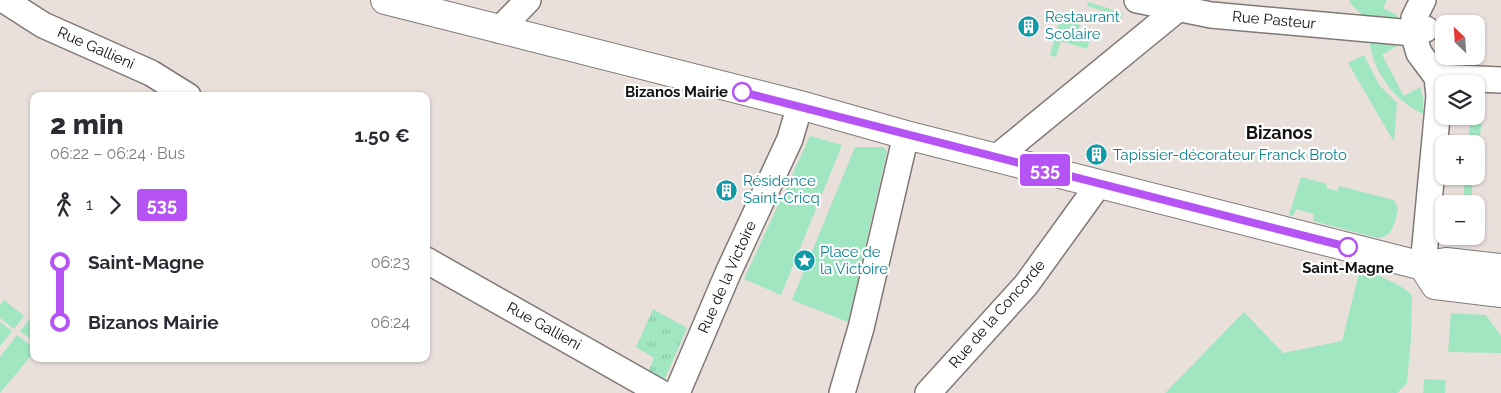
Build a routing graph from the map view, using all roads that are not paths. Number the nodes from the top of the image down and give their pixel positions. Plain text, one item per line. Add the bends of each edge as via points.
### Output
1 (4, 0) edge
2 (385, 0) edge
3 (528, 0) edge
4 (1137, 0) edge
5 (1423, 0) edge
6 (1179, 8) junction
7 (499, 30) junction
8 (1419, 31) junction
9 (1436, 75) edge
10 (1485, 79) edge
11 (1501, 80) edge
12 (182, 92) edge
13 (800, 106) junction
14 (1438, 125) edge
15 (906, 135) junction
16 (997, 157) junction
17 (1100, 184) junction
18 (430, 262) edge
19 (1423, 266) junction
20 (1501, 268) edge
21 (1501, 293) edge
22 (662, 393) edge
23 (677, 393) edge
24 (842, 393) edge
25 (928, 393) edge

1 - 12 street, Rue Gallieni via 43,25 151,73
2 - 7 main road
3 - 7 street
4 - 6 street, Rue Pasteur
5 - 8 street via 1414,18
6 - 8 street, Rue Pasteur via 1211,15
6 - 16 street
7 - 13 main road
8 - 9 street via 1419,53
10 - 11 street
13 - 15 main road
13 - 23 street, Rue de la Victoire via 790,139
14 - 19 street
15 - 16 main road
15 - 24 street via 861,328
16 - 17 main road
17 - 19 main road
17 - 25 street, Rue de la Concorde via 1026,285
18 - 22 street, Rue Gallieni
19 - 20 main road via 1446,262
19 - 21 main road via 1436,285

